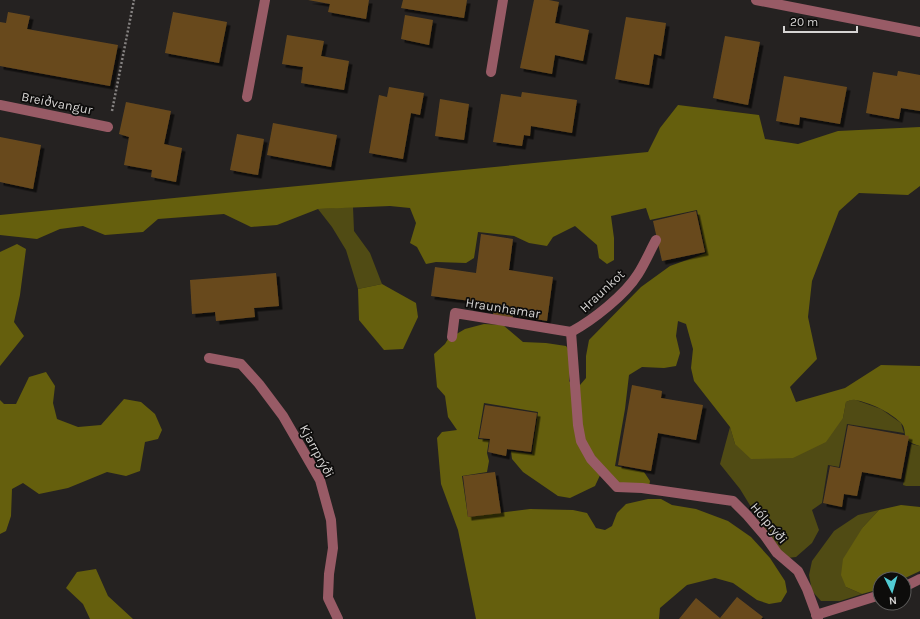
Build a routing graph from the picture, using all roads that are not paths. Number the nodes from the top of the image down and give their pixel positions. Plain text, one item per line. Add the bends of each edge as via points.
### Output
1 (265, 0) edge
2 (503, 0) edge
3 (756, 0) edge
4 (920, 32) edge
5 (491, 72) dead end
6 (247, 97) dead end
7 (0, 105) edge
8 (108, 127) road end
9 (656, 240) dead end
10 (571, 332) junction
11 (452, 337) dead end
12 (209, 358) dead end
13 (872, 598) edge
14 (817, 617) edge
15 (338, 619) edge

1 - 6 street
2 - 5 street
3 - 4 street
7 - 8 street, Breiðvangur
9 - 10 street, Hraunkot via 638,274 626,290 587,323
10 - 11 street, Hraunhamar via 456,314
10 - 14 street, Hólprýði via 581,441 597,466 617,487 642,488 732,501 747,515 777,554 798,571
12 - 15 street, Kjarrprýði via 241,364 283,416 320,480 330,520 333,548 328,598
13 - 14 street

